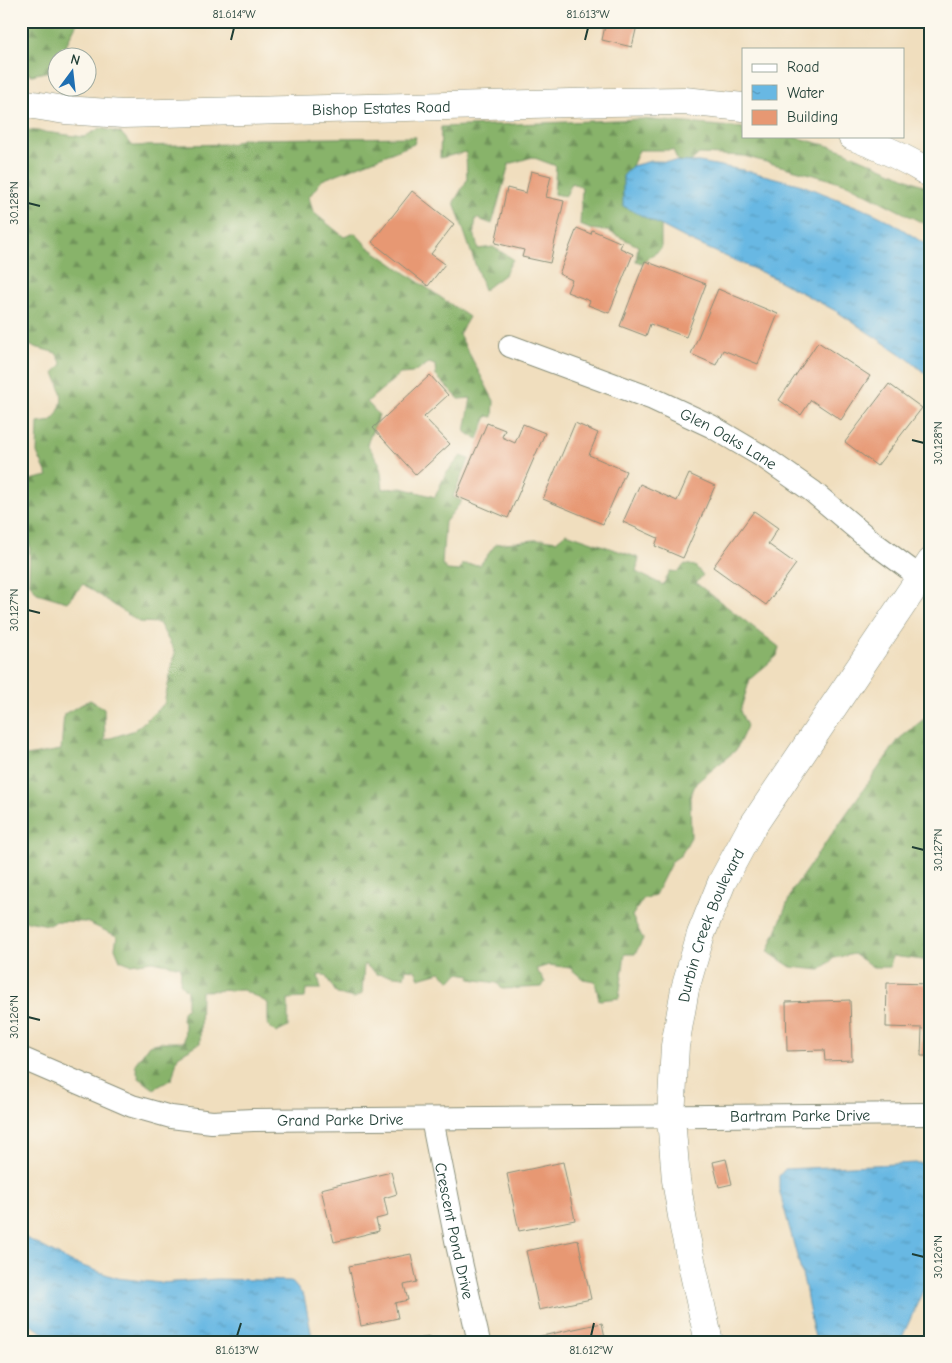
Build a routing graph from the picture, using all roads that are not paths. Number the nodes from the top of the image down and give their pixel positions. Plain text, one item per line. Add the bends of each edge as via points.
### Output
1 (21, 103) edge
2 (742, 107) edge
3 (858, 138) edge
4 (931, 174) edge
5 (510, 346) dead end
6 (927, 574) edge
7 (21, 1058) edge
8 (931, 1114) edge
9 (671, 1116) junction
10 (432, 1119) junction
11 (479, 1342) edge
12 (709, 1342) edge

1 - 2 street, Bishop Estates Road via 123,114 618,101 684,101
3 - 4 street
5 - 6 street, Glen Oaks Lane via 653,399 711,426 766,458 870,540
6 - 9 street, Durbin Creek Boulevard via 750,830 722,882 701,934 685,989 675,1046
7 - 10 street, Grand Parke Drive via 132,1106 171,1117 212,1122
8 - 9 street, Bartram Parke Drive
9 - 10 street, Grand Parke Drive
9 - 12 street, Durbin Creek Boulevard via 684,1228
10 - 11 street, Crescent Pond Drive

